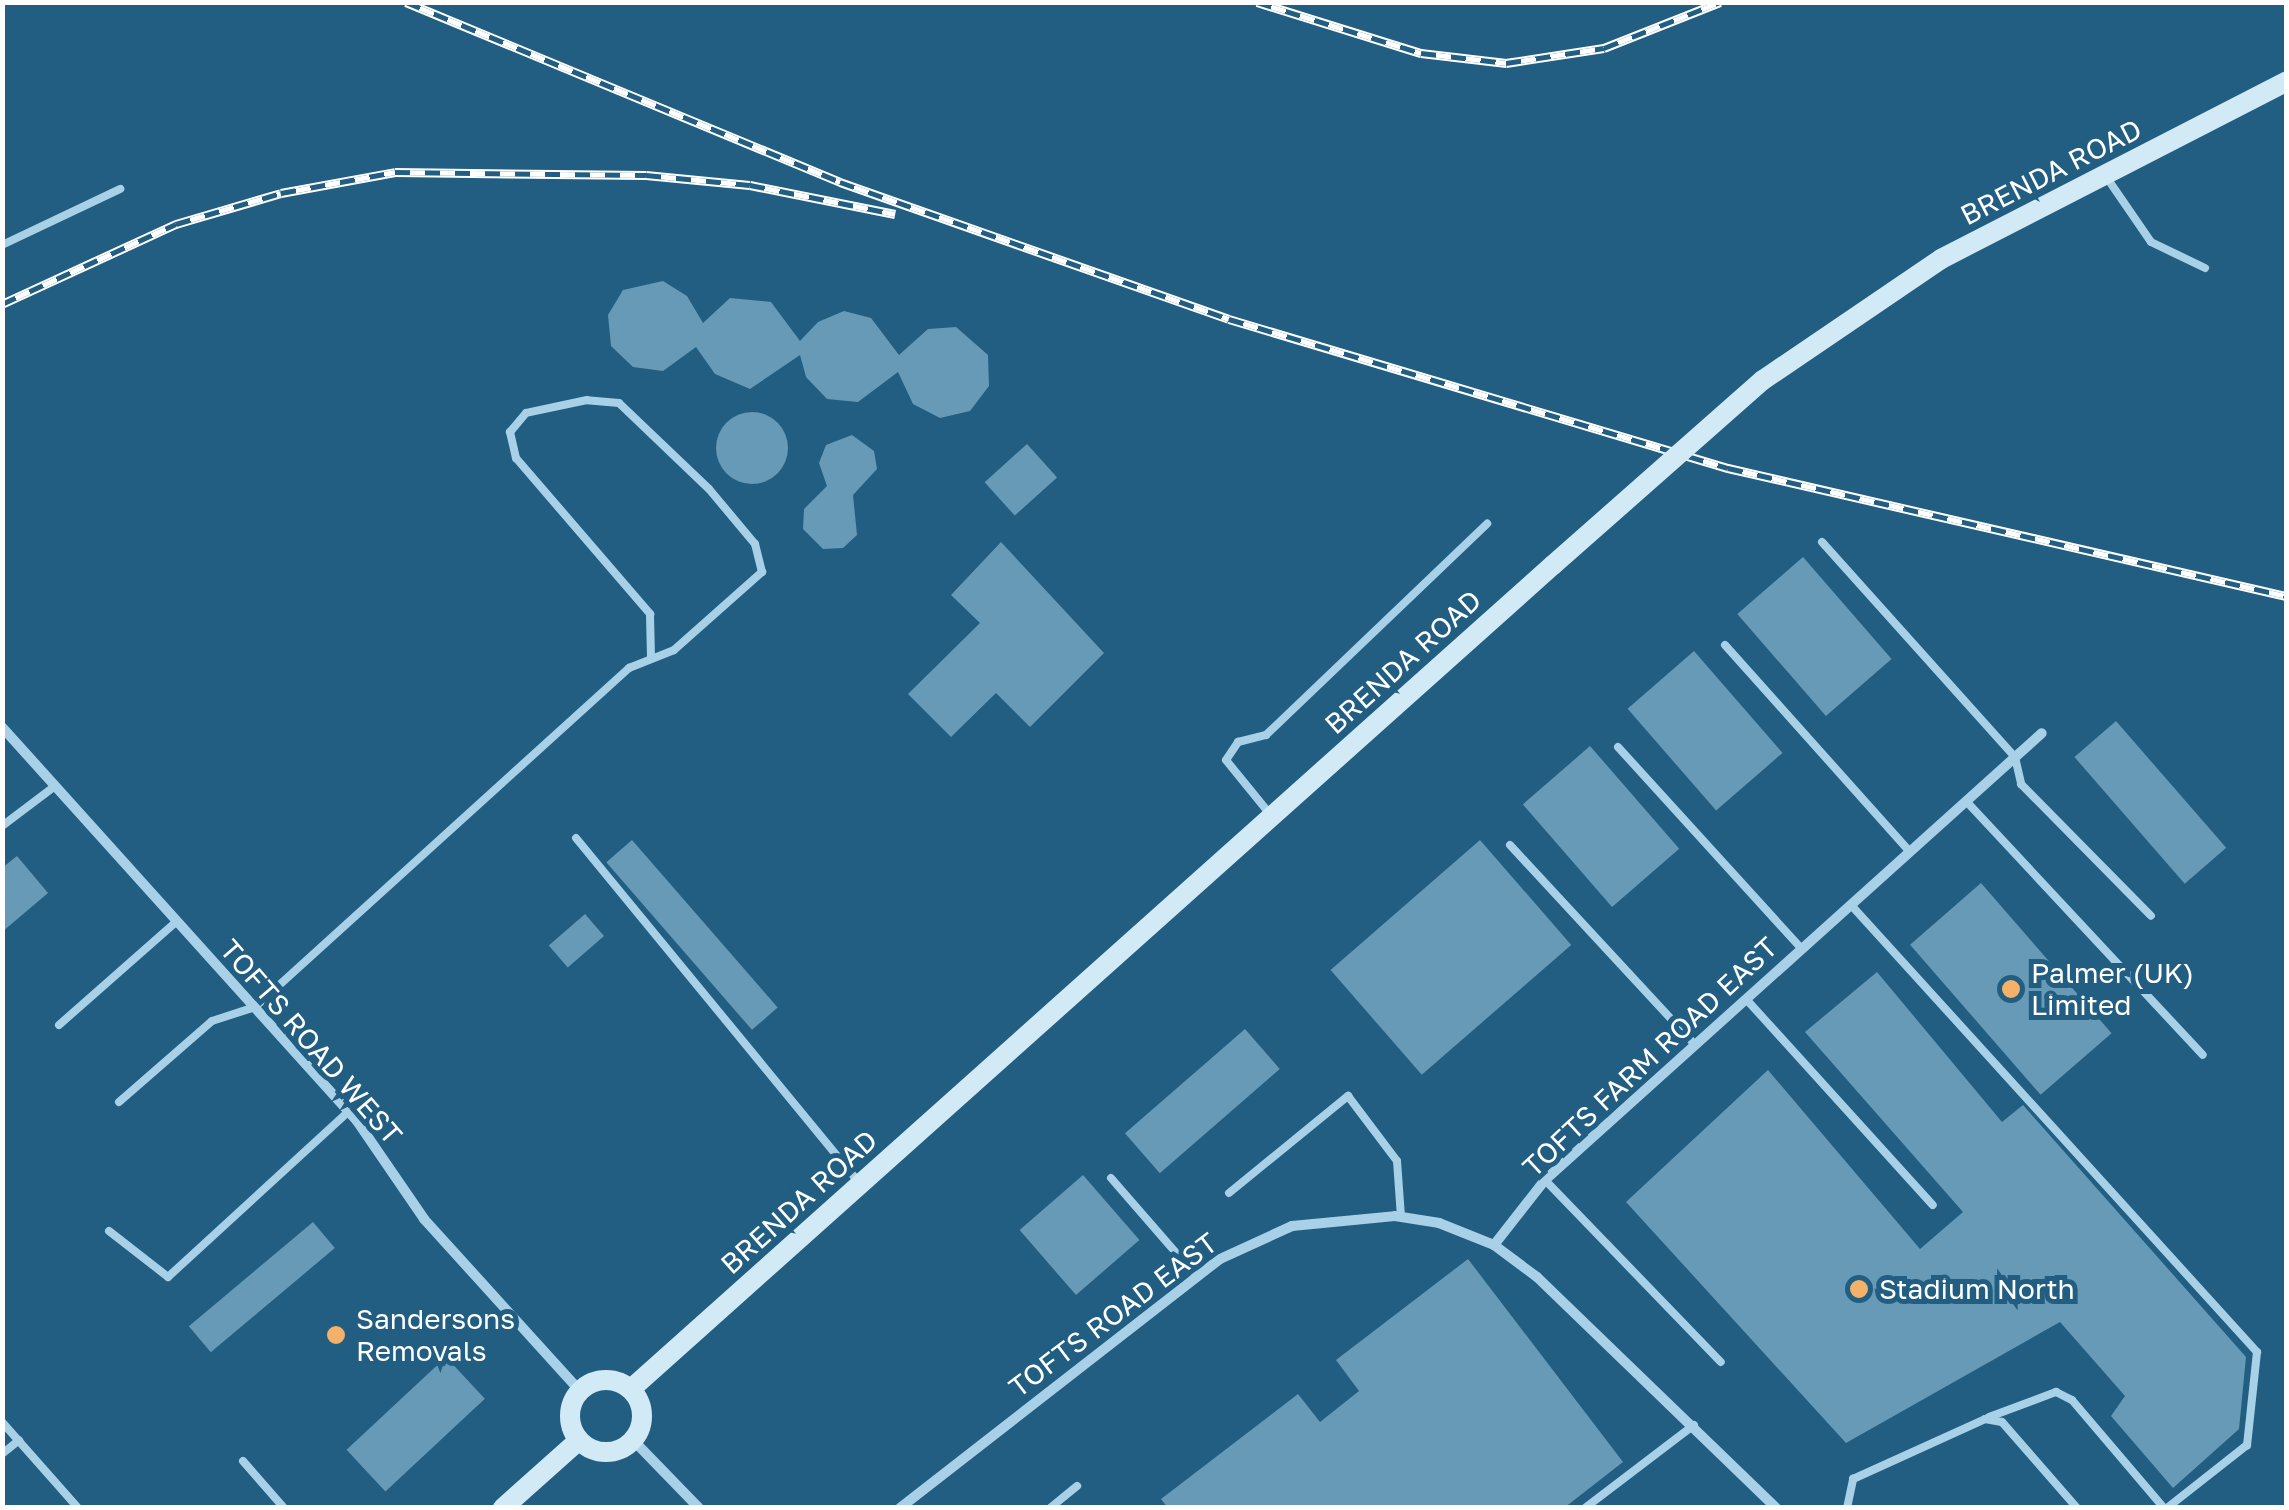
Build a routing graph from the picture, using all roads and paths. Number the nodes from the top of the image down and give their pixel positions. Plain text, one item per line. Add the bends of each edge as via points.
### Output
1 (2286, 82) edge
2 (2104, 175) junction
3 (120, 190) dead end
4 (2, 245) edge
5 (2205, 268) dead end
6 (1487, 524) dead end
7 (1822, 542) dead end
8 (1724, 645) dead end
9 (651, 658) junction
10 (2, 727) edge
11 (2042, 733) dead end
12 (1618, 747) dead end
13 (2015, 756) junction
14 (55, 786) junction
15 (1966, 801) junction
16 (1272, 816) junction
17 (2, 826) edge
18 (576, 838) dead end
19 (1510, 846) dead end
20 (1910, 852) junction
21 (1851, 905) junction
22 (2151, 916) dead end
23 (178, 922) junction
24 (1802, 949) junction
25 (1746, 999) junction
26 (255, 1007) junction
27 (58, 1025) dead end
28 (1695, 1045) junction
29 (2203, 1055) dead end
30 (119, 1102) dead end
31 (348, 1111) junction
32 (1111, 1178) dead end
33 (1545, 1180) junction
34 (860, 1185) junction
35 (1229, 1193) dead end
36 (1934, 1206) dead end
37 (1401, 1217) junction
38 (110, 1231) dead end
39 (1494, 1245) junction
40 (1197, 1277) junction
41 (1721, 1362) dead end
42 (631, 1389) junction
43 (579, 1390) junction
44 (1985, 1419) junction
45 (2, 1422) edge
46 (1694, 1424) junction
47 (18, 1440) junction
48 (578, 1441) junction
49 (634, 1441) junction
50 (2, 1454) edge
51 (244, 1461) dead end
52 (1077, 1486) dead end
53 (901, 1507) edge
54 (78, 1508) edge
55 (284, 1508) edge
56 (503, 1508) edge
57 (699, 1508) edge
58 (1050, 1508) edge
59 (1585, 1508) edge
60 (1776, 1508) edge
61 (1846, 1508) edge
62 (2076, 1508) edge
63 (2165, 1508) edge

1 - 2 main road, BRENDA ROAD
2 - 5 lane via 2151,242
2 - 16 main road, BRENDA ROAD, bridge via 1941,259 1764,380
3 - 4 lane
6 - 16 lane via 1266,735 1238,742 1226,760
7 - 13 lane
8 - 20 lane
9 - 9 lane via 674,650 762,572 755,544 709,489 619,403 587,400 526,413 510,432 516,458 650,614
9 - 26 lane via 599,695
10 - 14 street, TOFTS ROAD WEST
11 - 13 street, TOFTS FARM ROAD EAST
12 - 24 lane
13 - 15 street, TOFTS FARM ROAD EAST
13 - 22 lane via 2020,784
14 - 17 lane
14 - 23 street, TOFTS ROAD WEST
15 - 20 street, TOFTS FARM ROAD EAST
15 - 29 lane
16 - 34 main road, BRENDA ROAD
18 - 34 lane
19 - 28 lane
20 - 21 street, TOFTS FARM ROAD EAST
21 - 24 street, TOFTS FARM ROAD EAST
21 - 63 lane via 2257,1352 2247,1445
23 - 26 street, TOFTS ROAD WEST
23 - 27 lane
24 - 25 street, TOFTS FARM ROAD EAST
25 - 28 street, TOFTS FARM ROAD EAST
25 - 36 lane
26 - 30 lane via 212,1021
26 - 31 street, TOFTS ROAD WEST
28 - 33 street, TOFTS FARM ROAD EAST
31 - 38 lane via 168,1277
31 - 43 street, TOFTS ROAD WEST via 424,1219
32 - 40 lane
33 - 39 street, TOFTS FARM ROAD EAST
33 - 41 lane
34 - 42 main road, BRENDA ROAD
35 - 37 lane via 1348,1096 1397,1162
37 - 39 street, TOFTS ROAD EAST via 1439,1223
37 - 40 street, TOFTS ROAD EAST via 1292,1226 1254,1240
39 - 46 street via 1572,1308
40 - 53 street, TOFTS ROAD EAST
42 - 43 main road via 613,1379
42 - 49 main road via 641,1415
43 - 48 main road via 570,1406
44 - 61 lane via 1853,1479
44 - 62 lane via 2002,1422
44 - 63 lane via 2056,1392 2072,1400
45 - 47 lane
46 - 59 lane
46 - 60 street
47 - 50 lane
47 - 54 lane
48 - 49 main road via 608,1454
48 - 56 main road
49 - 57 street
51 - 55 lane
52 - 58 lane

